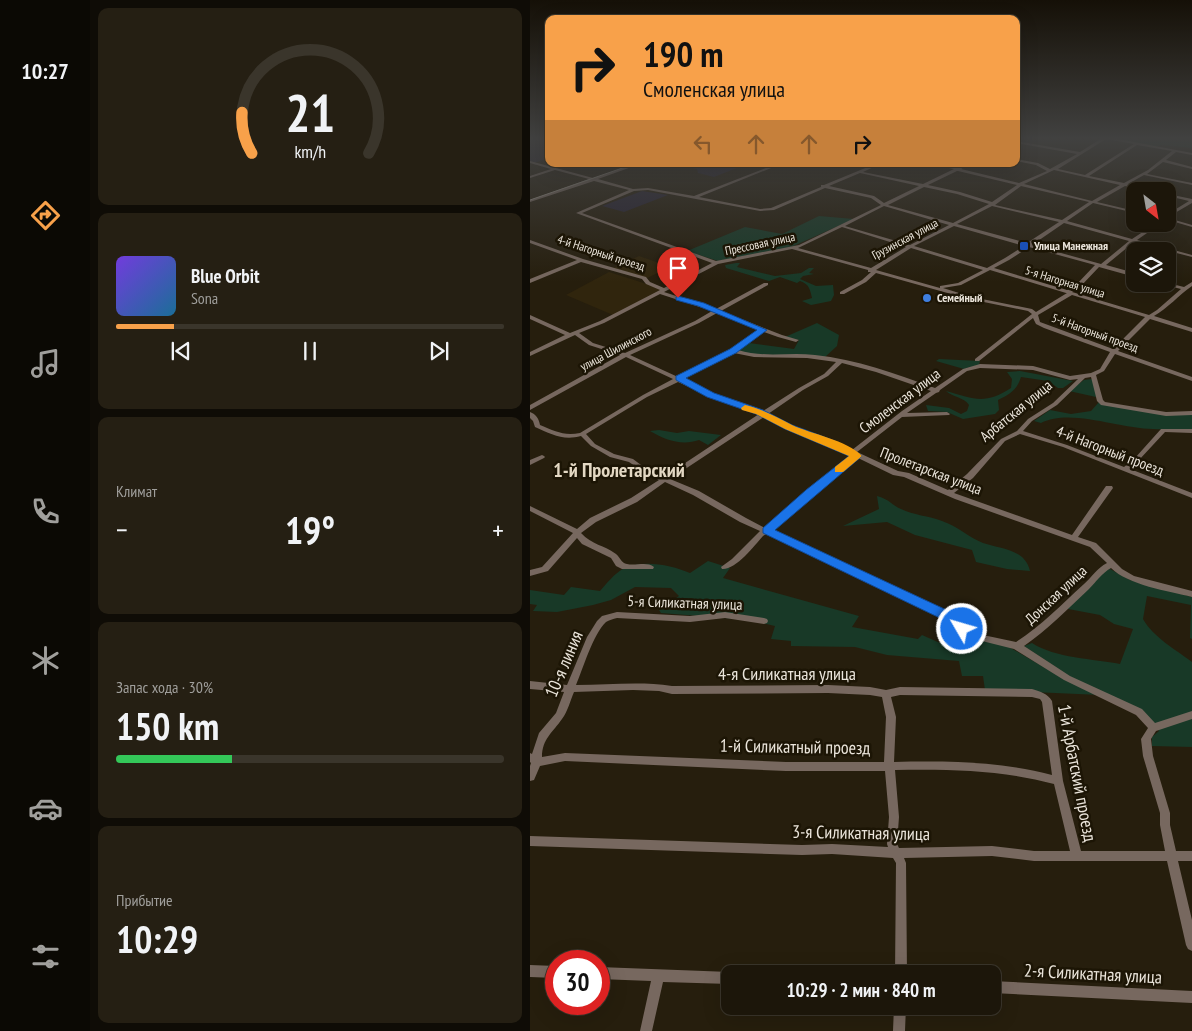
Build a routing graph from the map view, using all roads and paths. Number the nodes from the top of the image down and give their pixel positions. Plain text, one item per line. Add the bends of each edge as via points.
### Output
1 (575, 186) edge
2 (617, 186) edge
3 (724, 186) edge
4 (822, 186) joint
5 (922, 186) joint
6 (1018, 186) edge
7 (1030, 186) edge
8 (1123, 186) edge
9 (633, 190) junction
10 (1176, 197) edge
11 (694, 198) junction
12 (1192, 201) edge
13 (530, 202) edge
14 (1095, 202) junction
15 (992, 204) junction
16 (884, 205) junction
17 (1126, 210) edge
18 (1176, 212) edge
19 (1176, 221) edge
20 (1064, 222) junction
21 (954, 225) junction
22 (842, 226) junction
23 (1192, 226) edge
24 (1145, 232) edge
25 (530, 241) edge
26 (1131, 241) junction
27 (539, 245) junction
28 (912, 246) junction
29 (1029, 246) junction
30 (794, 248) junction
31 (530, 249) edge
32 (1192, 256) edge
33 (581, 260) junction
34 (716, 263) junction
35 (1100, 265) junction
36 (988, 268) junction
37 (872, 271) junction
38 (1126, 272) edge
39 (530, 281) edge
40 (766, 284) dead end
41 (1192, 284) edge
42 (1176, 286) edge
43 (940, 288) junction
44 (1189, 290) edge
45 (662, 291) junction
46 (842, 293) dead end
47 (1069, 293) junction
48 (714, 311) junction
49 (1034, 316) junction
50 (530, 317) edge
51 (1149, 317) junction
52 (763, 330) junction
53 (1192, 330) edge
54 (577, 334) junction
55 (570, 335) junction
56 (796, 340) dead end
57 (733, 351) junction
58 (1113, 352) junction
59 (530, 354) edge
60 (625, 354) junction
61 (977, 360) dead end
62 (841, 361) junction
63 (1092, 375) junction
64 (679, 378) junction
65 (1082, 378) junction
66 (1192, 379) edge
67 (937, 391) junction
68 (530, 408) edge
69 (1192, 413) edge
70 (530, 414) edge
71 (764, 414) junction
72 (901, 414) junction
73 (946, 414) dead end
74 (1192, 431) edge
75 (1019, 432) junction
76 (582, 434) junction
77 (854, 455) junction
78 (542, 457) dead end
79 (530, 463) edge
80 (1124, 470) junction
81 (665, 479) junction
82 (1109, 488) dead end
83 (950, 492) junction
84 (1192, 496) edge
85 (530, 508) edge
86 (767, 530) junction
87 (577, 533) junction
88 (1074, 537) junction
89 (1112, 564) junction
90 (650, 567) dead end
91 (725, 567) dead end
92 (530, 573) edge
93 (1192, 594) edge
94 (606, 618) joint
95 (764, 621) dead end
96 (1017, 646) junction
97 (530, 685) edge
98 (571, 689) junction
99 (886, 694) junction
100 (1044, 696) joint
101 (1192, 715) edge
102 (1153, 728) junction
103 (534, 760) edge
104 (890, 767) junction
105 (530, 777) edge
106 (1058, 782) junction
107 (531, 842) edge
108 (898, 853) junction
109 (1077, 856) junction
110 (1172, 856) junction
111 (1192, 856) edge
112 (1192, 945) edge
113 (901, 965) edge
114 (530, 971) edge
115 (545, 972) edge
116 (610, 974) edge
117 (658, 976) junction
118 (721, 978) edge
119 (1001, 987) edge
120 (1192, 997) edge
121 (900, 1015) edge
122 (646, 1031) edge
123 (899, 1031) edge

1 - 13 street
2 - 9 street
3 - 11 street
4 - 11 street via 769,209
4 - 16 street via 864,195
5 - 15 street
5 - 16 street, Прессовая улица
6 - 15 street, Грузинская улица
7 - 14 street
8 - 14 street
9 - 11 street via 648,189
9 - 34 street via 578,212
10 - 12 street
12 - 18 street
14 - 17 street
14 - 20 street
15 - 20 street
15 - 21 street, Грузинская улица
16 - 21 street
16 - 22 street, Прессовая улица
19 - 23 street
20 - 26 street
20 - 29 street
21 - 28 street, Грузинская улица
21 - 29 street
22 - 28 street, 5-я Нагорная улица
22 - 30 street, Прессовая улица
24 - 26 street
25 - 27 street, 4-й Нагорный проезд
26 - 32 street
26 - 35 street
27 - 31 street
27 - 33 street, 4-й Нагорный проезд
28 - 36 street, 5-я Нагорная улица
28 - 37 street, Грузинская улица
29 - 35 street
29 - 36 street
30 - 34 street, Прессовая улица
30 - 37 street, 5-й Нагорный проезд
33 - 39 street
33 - 45 street, 4-й Нагорный проезд via 644,278
34 - 45 street, Прессовая улица
35 - 38 street
35 - 47 street
36 - 43 street via 960,284
36 - 47 street, 5-я Нагорная улица
37 - 43 street, 5-й Нагорный проезд
37 - 46 street, Грузинская улица via 864,281
40 - 48 street, улица Шилинского
41 - 44 street
42 - 44 street
43 - 49 street, 5-й Нагорный проезд via 1030,310
44 - 51 street
45 - 48 street, 4-й Нагорный проезд
45 - 54 street, Прессовая улица
47 - 49 street
47 - 51 street, 5-я Нагорная улица
48 - 52 street, 4-й Нагорный проезд
48 - 60 street, улица Шилинского via 697,322
49 - 58 street, 5-й Нагорный проезд via 1046,327
49 - 61 street
50 - 55 street
51 - 53 street, 5-я Нагорная улица
51 - 58 street
52 - 56 street, 4-й Нагорный проезд
52 - 57 street
54 - 55 street, Прессовая улица
54 - 60 street, Пролетарская улица via 591,344
55 - 59 street, Прессовая улица
57 - 62 street via 748,355
57 - 64 street
58 - 63 street via 1102,370
58 - 66 street, 5-й Нагорный проезд
60 - 64 street, Пролетарская улица
60 - 68 street, улица Шилинского
62 - 67 street via 873,368
62 - 71 street via 826,375
63 - 65 street
63 - 69 street via 1103,404 1166,414
64 - 71 street, Пролетарская улица via 728,402
64 - 76 street
65 - 67 street, Смоленская улица via 1033,368 980,366 965,370
65 - 75 street, Арбатская улица
67 - 72 street, Смоленская улица
70 - 76 street via 537,426 556,436 568,438
71 - 77 street, Пролетарская улица
71 - 81 street
72 - 73 street
72 - 77 street, Смоленская улица
74 - 80 street via 1162,430
75 - 80 street, 4-й Нагорный проезд
75 - 83 street, Арбатская улица via 1003,440 970,476
76 - 81 street via 612,456 631,460 647,472
77 - 83 street, Пролетарская улица
77 - 86 street, Смоленская улица
78 - 79 street
80 - 84 street, 4-й Нагорный проезд
81 - 86 street
81 - 87 street via 634,500 593,520
82 - 88 street
83 - 88 street, Пролетарская улица
85 - 87 street
86 - 91 street, Смоленская улица
86 - 96 street via 948,616 962,629 981,638
87 - 90 street via 584,542 614,556 624,567
87 - 92 street via 545,569
88 - 89 street, Пролетарская улица via 1093,545
89 - 93 street, Пролетарская улица via 1131,578
89 - 96 street, Донская улица via 1105,566 1087,586
94 - 95 street, 5-я Силикатная улица via 635,615 690,619 726,615
94 - 98 street, 10-я линия via 592,637
96 - 102 street via 1048,668 1139,712
97 - 98 street, 4-я Силикатная улица
98 - 99 street, 4-я Силикатная улица via 598,686 672,690 828,689 870,690
98 - 103 street, 10-я линия via 560,715 542,736
99 - 100 street, 4-я Силикатная улица via 900,691
99 - 104 street via 891,717
100 - 106 street, 1-й Арбатский проезд
101 - 102 street
102 - 110 street via 1146,739 1148,756 1166,813 1165,825
103 - 104 street, 1-й Силикатный проезд via 602,757
103 - 105 street, 10-я линия
104 - 106 street, 1-й Силикатный проезд via 933,765 1025,773
104 - 108 street via 894,817 892,844
106 - 109 street, 1-й Арбатский проезд
107 - 108 street, 3-я Силикатная улица
108 - 109 street, 3-я Силикатная улица via 992,852
108 - 113 street via 901,863
109 - 110 street, 3-я Силикатная улица
110 - 111 street, 3-я Силикатная улица
110 - 112 street
114 - 115 street
116 - 117 street
117 - 118 street
117 - 122 street
119 - 120 street, 2-я Силикатная улица
121 - 123 street

